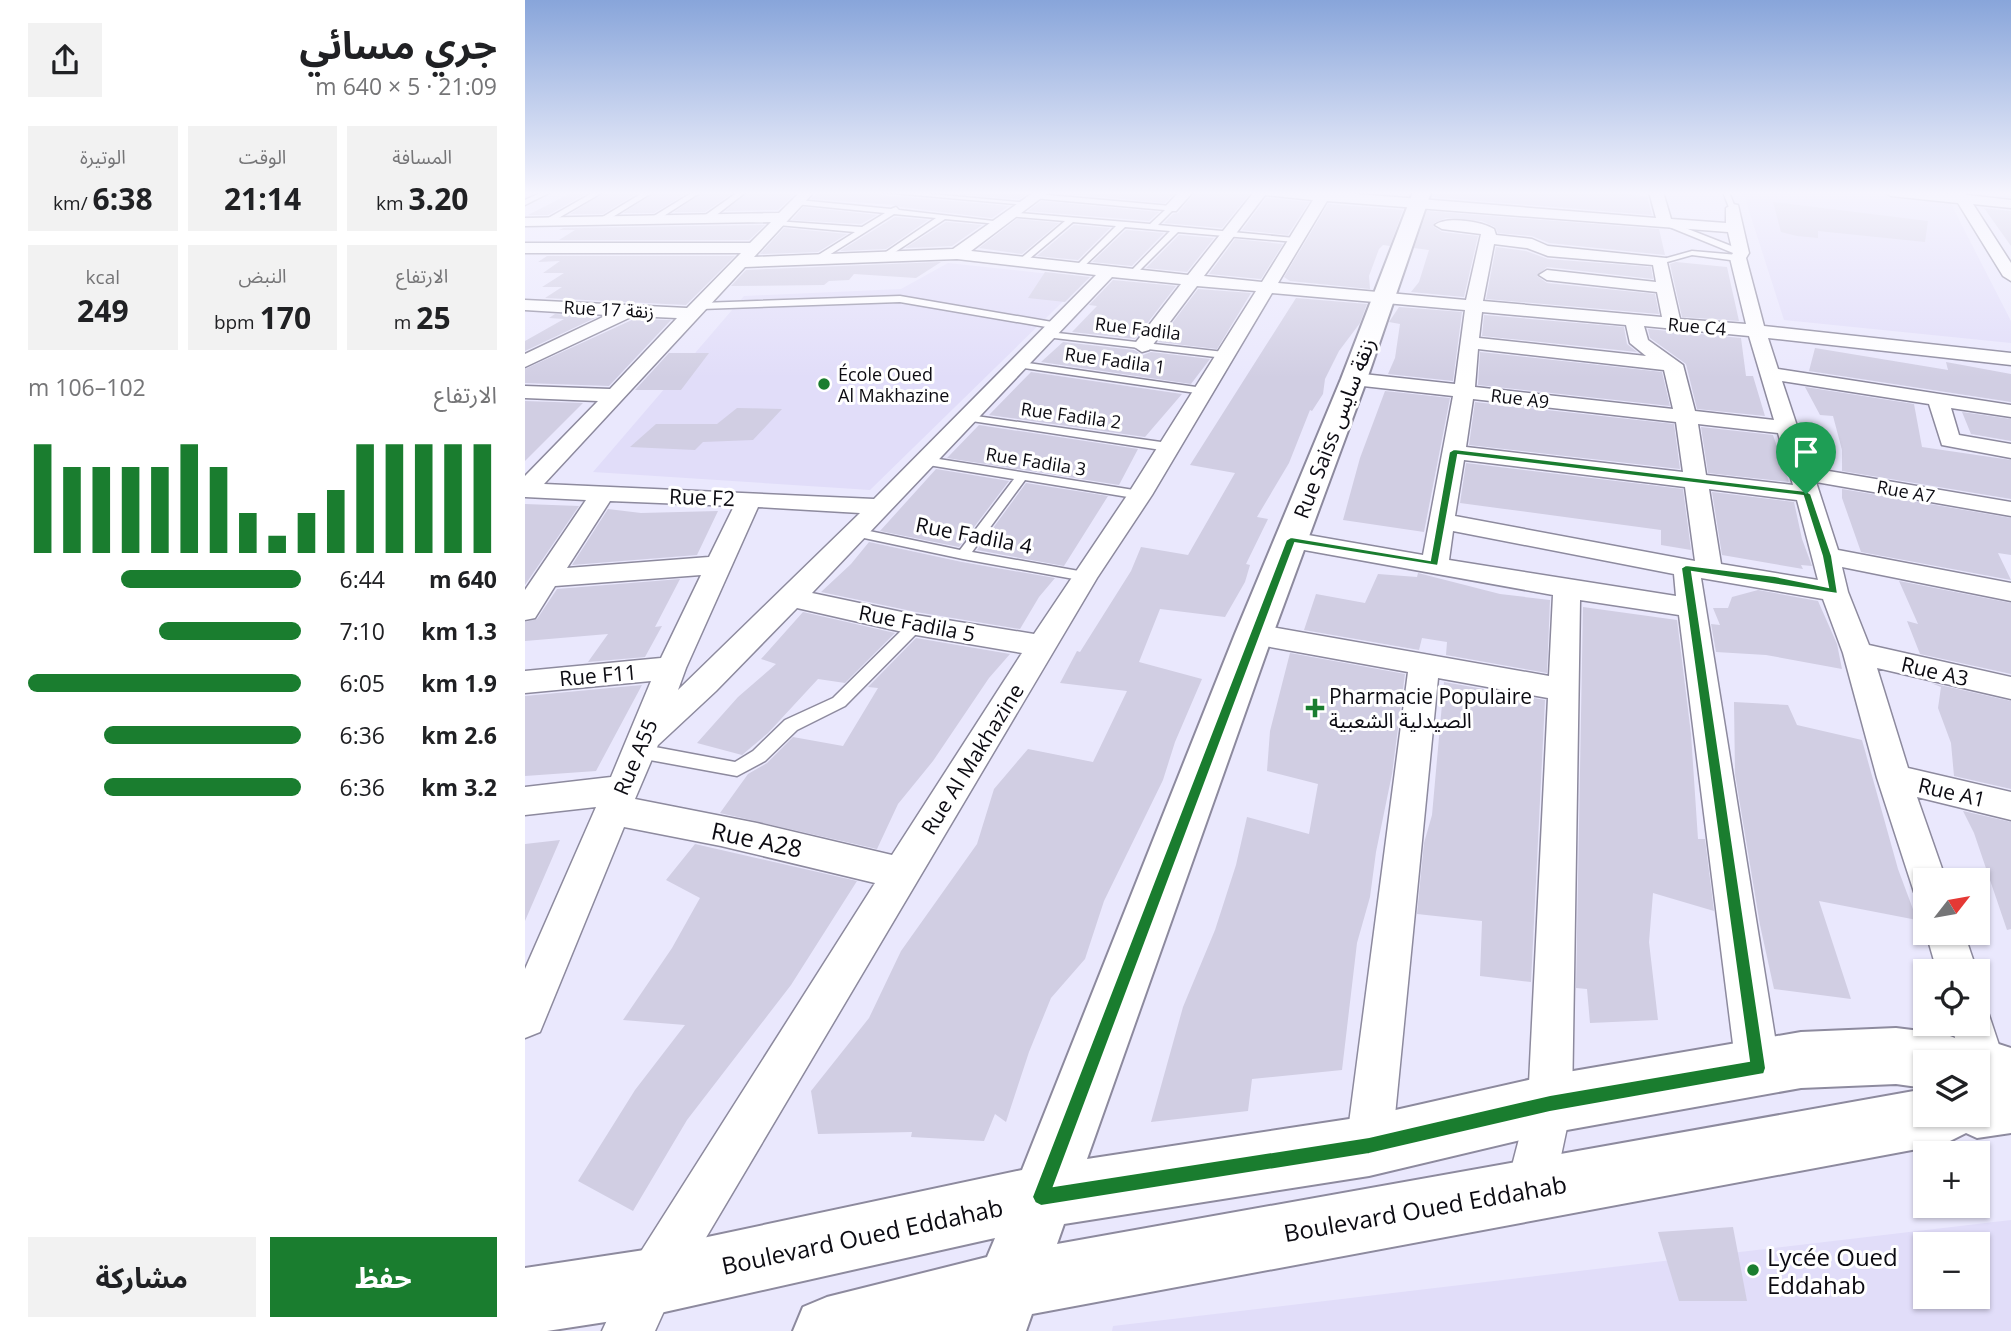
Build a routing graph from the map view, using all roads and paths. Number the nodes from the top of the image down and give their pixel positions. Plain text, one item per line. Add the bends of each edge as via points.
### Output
1 (720, 254) edge
2 (826, 254) edge
3 (889, 254) edge
4 (953, 254) edge
5 (957, 254) edge
6 (1031, 254) edge
7 (1093, 254) edge
8 (1152, 254) edge
9 (1213, 254) edge
10 (1286, 254) edge
11 (1398, 254) edge
12 (1484, 254) edge
13 (1549, 254) edge
14 (1634, 254) edge
15 (1688, 254) edge
16 (1710, 254) edge
17 (1736, 254) edge
18 (1997, 254) edge
19 (748, 255) junction
20 (886, 256) junction
21 (1740, 256) junction
22 (818, 259) junction
23 (1660, 261) junction
24 (1022, 262) junction
25 (1079, 268) junction
26 (1108, 272) junction
27 (1132, 275) junction
28 (2011, 276) edge
29 (1193, 279) junction
30 (1266, 287) junction
31 (1665, 288) junction
32 (1545, 293) junction
33 (1383, 296) junction
34 (1474, 304) junction
35 (525, 305) edge
36 (630, 310) junction
37 (697, 310) junction
38 (1634, 321) junction
39 (1672, 324) junction
40 (1053, 330) junction
41 (1757, 331) junction
42 (525, 339) edge
43 (563, 341) junction
44 (1469, 342) junction
45 (1142, 345) junction
46 (1224, 355) junction
47 (2011, 359) edge
48 (525, 361) edge
49 (1021, 365) junction
50 (1673, 365) junction
51 (1769, 373) junction
52 (1355, 379) junction
53 (1203, 391) junction
54 (1464, 391) junction
55 (525, 392) edge
56 (615, 395) junction
57 (1938, 400) junction
58 (2011, 411) edge
59 (1686, 417) junction
60 (969, 418) junction
61 (1787, 429) junction
62 (1168, 447) junction
63 (2011, 451) edge
64 (1454, 452) junction
65 (926, 461) junction
66 (1021, 478) junction
67 (1693, 479) junction
68 (1804, 484) junction
69 (525, 490) edge
70 (602, 494) junction
71 (1140, 495) junction
72 (749, 499) junction
73 (879, 508) junction
74 (2011, 509) edge
75 (1442, 522) junction
76 (855, 532) junction
77 (1291, 540) junction
78 (963, 555) junction
79 (1827, 556) junction
80 (1435, 564) junction
81 (719, 565) junction
82 (1698, 569) junction
83 (1085, 576) junction
84 (546, 578) junction
85 (1567, 589) junction
86 (1834, 592) junction
87 (2011, 593) edge
88 (791, 598) junction
89 (1693, 608) junction
90 (525, 611) edge
91 (916, 625) junction
92 (1254, 635) junction
93 (1043, 646) junction
94 (1858, 653) junction
95 (1424, 666) junction
96 (671, 668) junction
97 (525, 682) edge
98 (2011, 688) edge
99 (1565, 690) junction
100 (641, 744) junction
101 (1894, 778) junction
102 (616, 800) junction
103 (525, 801) edge
104 (2011, 806) edge
105 (1923, 868) edge
106 (901, 873) junction
107 (525, 1017) edge
108 (1913, 1061) edge
109 (1758, 1068) junction
110 (1913, 1097) edge
111 (1550, 1104) junction
112 (1369, 1146) junction
113 (1530, 1189) junction
114 (1041, 1197) junction
115 (525, 1301) edge
116 (639, 1306) edge
117 (1001, 1308) edge
118 (827, 1331) edge

1 - 19 street, Rue C4
2 - 22 lane
3 - 20 lane
4 - 20 street, Rue C4
5 - 24 street, Rue C4
6 - 24 lane
7 - 25 lane
8 - 27 lane
9 - 29 street
10 - 30 street, Rue Al Makhazine
11 - 33 street, Rue Saiss زنقة سايس
12 - 34 street
13 - 32 street
14 - 23 street
15 - 23 lane
16 - 21 lane
17 - 21 lane
18 - 28 street
19 - 22 street, Rue C4
19 - 37 street
20 - 22 street, Rue C4
21 - 41 street
23 - 31 street
24 - 25 street, Rue C4
25 - 26 street, Rue C4
26 - 27 street, Rue C4
26 - 40 street
27 - 29 street, Rue C4
29 - 30 street, Rue C4
29 - 45 street
30 - 33 street, Rue C4
30 - 46 street, Rue Al Makhazine
31 - 32 street
31 - 39 street
32 - 34 street, Rue C4
32 - 38 street, Rue C4
33 - 34 street, Rue C4
33 - 52 street, Rue Saiss زنقة سايس
34 - 44 street
35 - 36 street, Rue 17 زنقة
36 - 37 street, Rue 17 زنقة
36 - 43 street
37 - 40 lane, Rue Fadila via 900,299
37 - 56 street
38 - 39 street, Rue C4
38 - 50 street via 1639,344
39 - 41 street, Rue C4
40 - 45 lane, Rue Fadila
40 - 49 street
41 - 47 street, Rue C4
41 - 51 street
42 - 43 street
43 - 48 street
44 - 50 street
44 - 54 street
45 - 46 lane, Rue Fadila
46 - 53 street, Rue Al Makhazine
49 - 53 lane, Rue Fadila 1
49 - 60 street
50 - 59 street
51 - 57 street
51 - 61 street
52 - 54 street, Rue A9
52 - 77 street, Rue Saiss زنقة سايس
53 - 62 street, Rue Al Makhazine
54 - 59 street, Rue A9
54 - 64 street
55 - 56 street
56 - 69 street
57 - 58 street
57 - 63 street via 1950,440
59 - 61 street, Rue A9
59 - 67 street
60 - 62 lane, Rue Fadila 2
60 - 65 street
61 - 68 street
62 - 71 street, Rue Al Makhazine
64 - 67 street, Rue A7
64 - 75 street
65 - 66 lane, Rue Fadila 3
65 - 73 street
66 - 71 lane, Rue Fadila 3
66 - 78 lane
67 - 68 street, Rue A7
67 - 82 street
68 - 74 street, Rue A7
68 - 79 street
69 - 70 street, Rue F2
70 - 72 street, Rue F2
70 - 84 street
71 - 83 street, Rue Al Makhazine
72 - 73 street, Rue F2
72 - 81 street, Rue A55
73 - 76 street
75 - 80 street
75 - 82 street
76 - 78 lane, Rue Fadila 4
76 - 88 street
77 - 80 street
77 - 92 street, Rue Saiss زنقة سايس
78 - 83 lane, Rue Fadila 4
79 - 86 street
79 - 87 street
80 - 85 street
81 - 84 street
81 - 96 street, Rue A55
82 - 86 street
82 - 89 street
83 - 93 street, Rue Al Makhazine
84 - 90 street
85 - 89 street
85 - 99 street
86 - 94 street
88 - 91 street, Rue Fadila 5
88 - 100 street
89 - 109 street
91 - 93 street, Rue Fadila 5
91 - 100 lane via 839,702 791,725 748,765 737,768
92 - 95 street
92 - 114 street, Rue Saiss زنقة سايس
93 - 106 street, Rue Al Makhazine
94 - 98 street, Rue A3
94 - 101 street
95 - 99 street
95 - 112 street
96 - 97 street, Rue F11
96 - 100 street, Rue A55
99 - 111 street
100 - 102 street, Rue A55
101 - 104 street, Rue A1
101 - 105 street
102 - 103 street, Rue A28
102 - 106 street, Rue A28 via 694,825
102 - 107 street, Rue A55
106 - 116 street, Rue Al Makhazine
108 - 109 street, Boulevard Oued Eddahab via 1896,1056 1801,1060
109 - 111 street, Boulevard Oued Eddahab
110 - 113 street, Boulevard Oued Eddahab
111 - 112 street, Boulevard Oued Eddahab
111 - 113 street
112 - 114 street, Boulevard Oued Eddahab
113 - 117 street, Boulevard Oued Eddahab
114 - 116 street, Boulevard Oued Eddahab
114 - 117 street, Rue Saiss زنقة سايس
115 - 116 street, Boulevard Oued Eddahab
117 - 118 street, Boulevard Oued Eddahab

